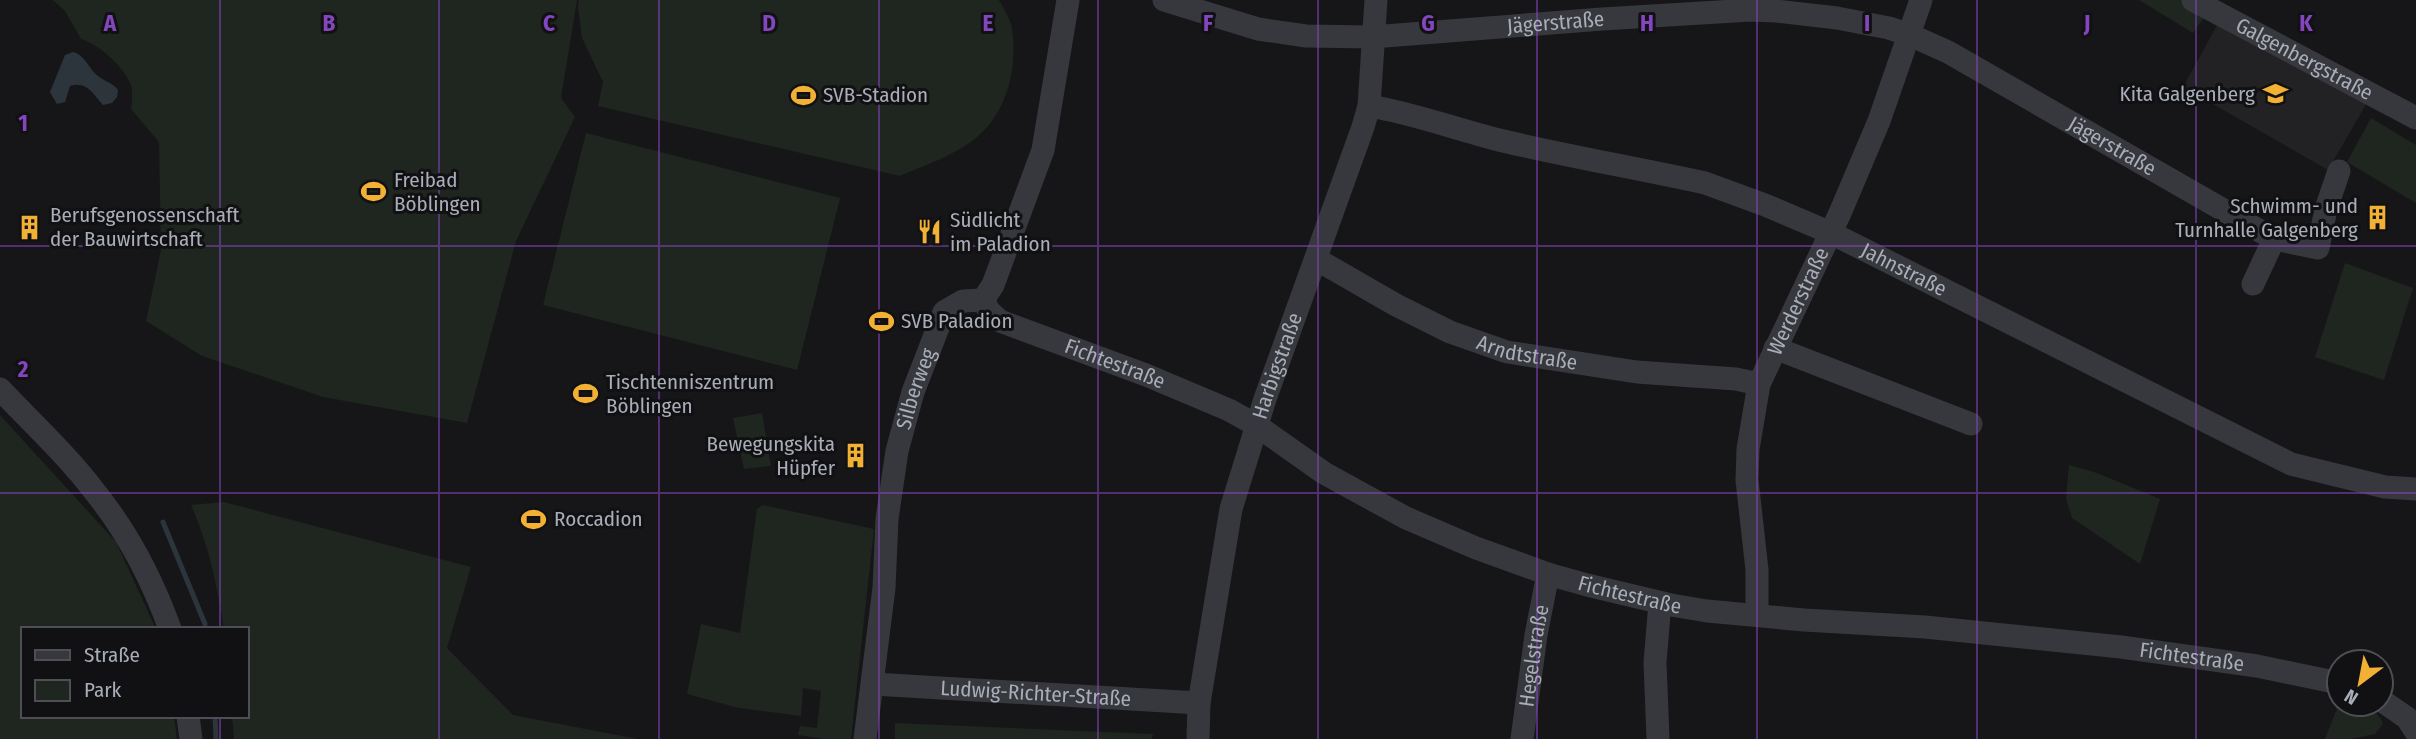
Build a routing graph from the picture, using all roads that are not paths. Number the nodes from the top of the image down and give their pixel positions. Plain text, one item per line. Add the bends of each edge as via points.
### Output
1 (1068, 0) edge
2 (1164, 0) edge
3 (1377, 0) edge
4 (1921, 0) edge
5 (2193, 0) edge
6 (1910, 34) junction
7 (1372, 37) junction
8 (1368, 106) junction
9 (2416, 118) edge
10 (2339, 171) dead end
11 (1831, 233) junction
12 (2274, 239) junction
13 (1316, 259) junction
14 (2253, 284) dead end
15 (983, 300) junction
16 (1774, 348) junction
17 (1759, 384) junction
18 (0, 389) edge
19 (1971, 424) dead end
20 (1256, 425) junction
21 (2416, 489) edge
22 (1548, 574) junction
23 (1660, 603) junction
24 (1757, 615) junction
25 (169, 627) edge
26 (2325, 680) edge
27 (873, 684) junction
28 (1199, 703) junction
29 (2395, 710) edge
30 (188, 718) edge
31 (2416, 732) edge
32 (191, 739) edge
33 (865, 739) edge
34 (1198, 739) edge
35 (1522, 739) edge
36 (1658, 739) edge

1 - 15 street via 1043,150 993,285
2 - 7 street, Jägerstraße via 1258,29 1307,36
3 - 7 street, Harbigstraße
4 - 6 street, Werderstraße
5 - 9 street, Galgenbergstraße
6 - 7 street, Jägerstraße via 1837,18 1751,10
6 - 11 street, Werderstraße
6 - 12 street, Jägerstraße
7 - 8 street, Harbigstraße
8 - 11 street, Jahnstraße via 1518,144 1704,183
8 - 13 street, Harbigstraße
10 - 12 street, Jägerstraße via 2318,248
11 - 16 street, Werderstraße
11 - 21 street, Jahnstraße via 2291,464
12 - 14 street
13 - 17 street, Arndtstraße via 1450,332 1507,352
13 - 20 street, Harbigstraße
15 - 20 street, Fichtestraße via 1000,321 1146,375
15 - 27 street, Silberweg via 963,301 944,312 913,392 892,475
16 - 17 street, Werderstraße
16 - 19 street
17 - 24 street, Werderstraße via 1747,480 1758,570
18 - 25 street via 95,491 133,546
20 - 22 street, Fichtestraße via 1324,473 1382,506
20 - 28 street, Harbigstraße via 1225,532
22 - 23 street, Fichtestraße
22 - 35 street, Hegelstraße
23 - 24 street, Fichtestraße
23 - 36 street via 1655,662
24 - 26 street, Fichtestraße via 2121,647
27 - 28 street, Ludwig-Richter-Straße
27 - 33 street, Silberweg
28 - 34 street, Harbigstraße
29 - 31 street
30 - 32 street

